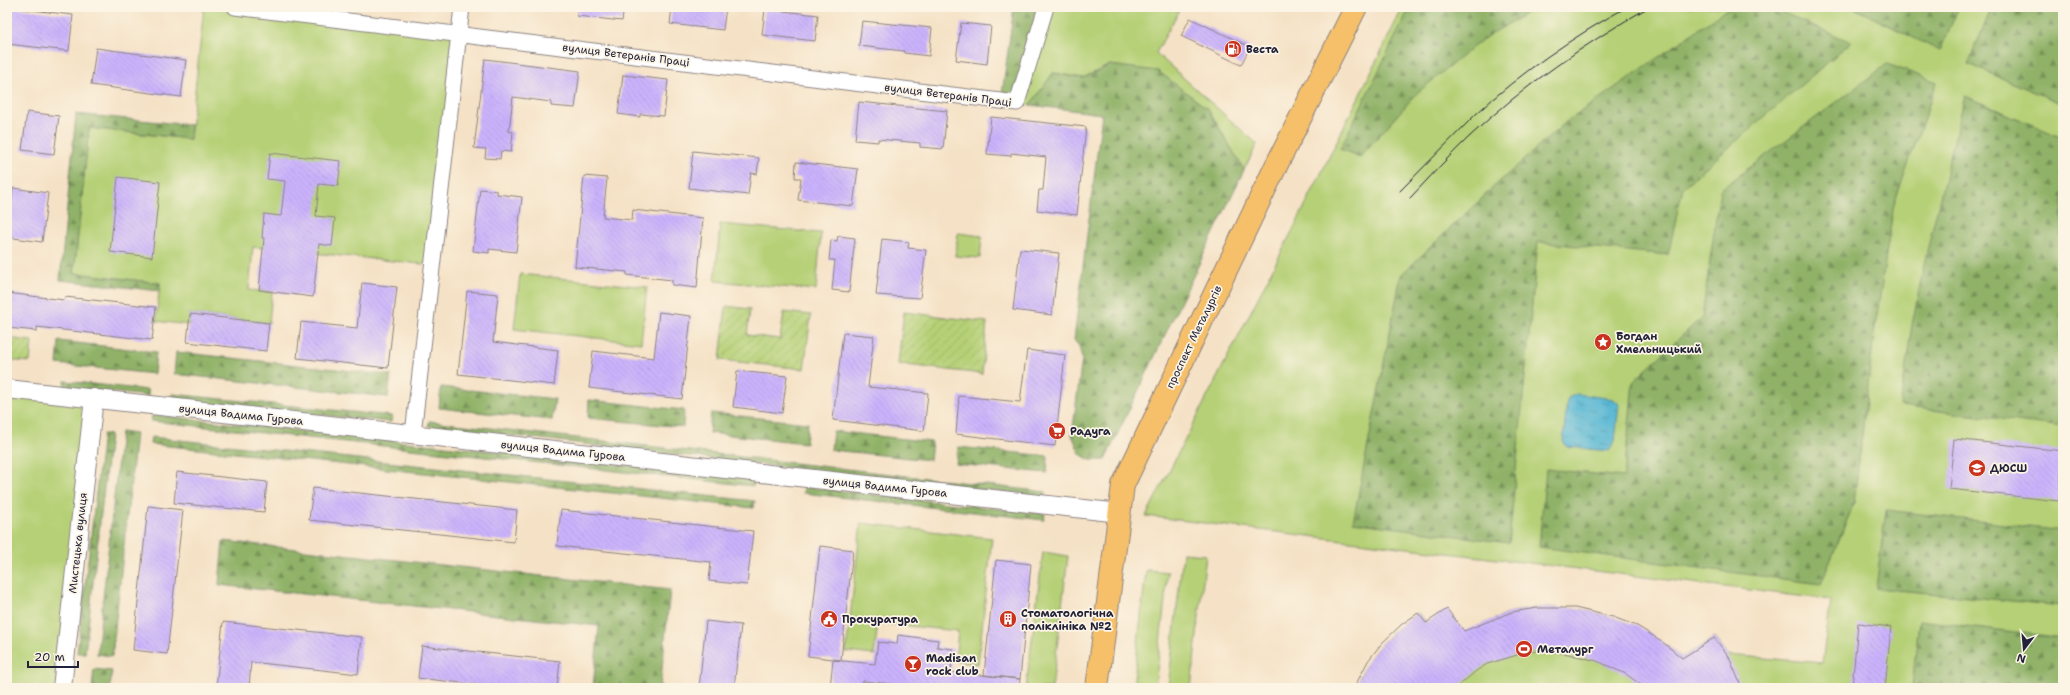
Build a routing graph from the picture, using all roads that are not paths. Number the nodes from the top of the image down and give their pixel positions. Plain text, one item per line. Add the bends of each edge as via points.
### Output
1 (235, 7) edge
2 (462, 7) edge
3 (1046, 7) edge
4 (1356, 7) edge
5 (459, 34) junction
6 (7, 389) edge
7 (94, 398) junction
8 (413, 434) junction
9 (1120, 513) junction
10 (62, 688) edge
11 (1097, 688) edge

1 - 5 street, вулиця Ветеранів Праці
2 - 5 street
3 - 5 street, вулиця Ветеранів Праці via 1017,103
4 - 9 main road, проспект Металургів via 1274,170 1123,485
5 - 8 street
6 - 7 street, вулиця Вадима Гурова
7 - 8 street, вулиця Вадима Гурова
7 - 10 street, Мистецька вулиця
8 - 9 street, вулиця Вадима Гурова
9 - 11 main road, проспект Металургів

